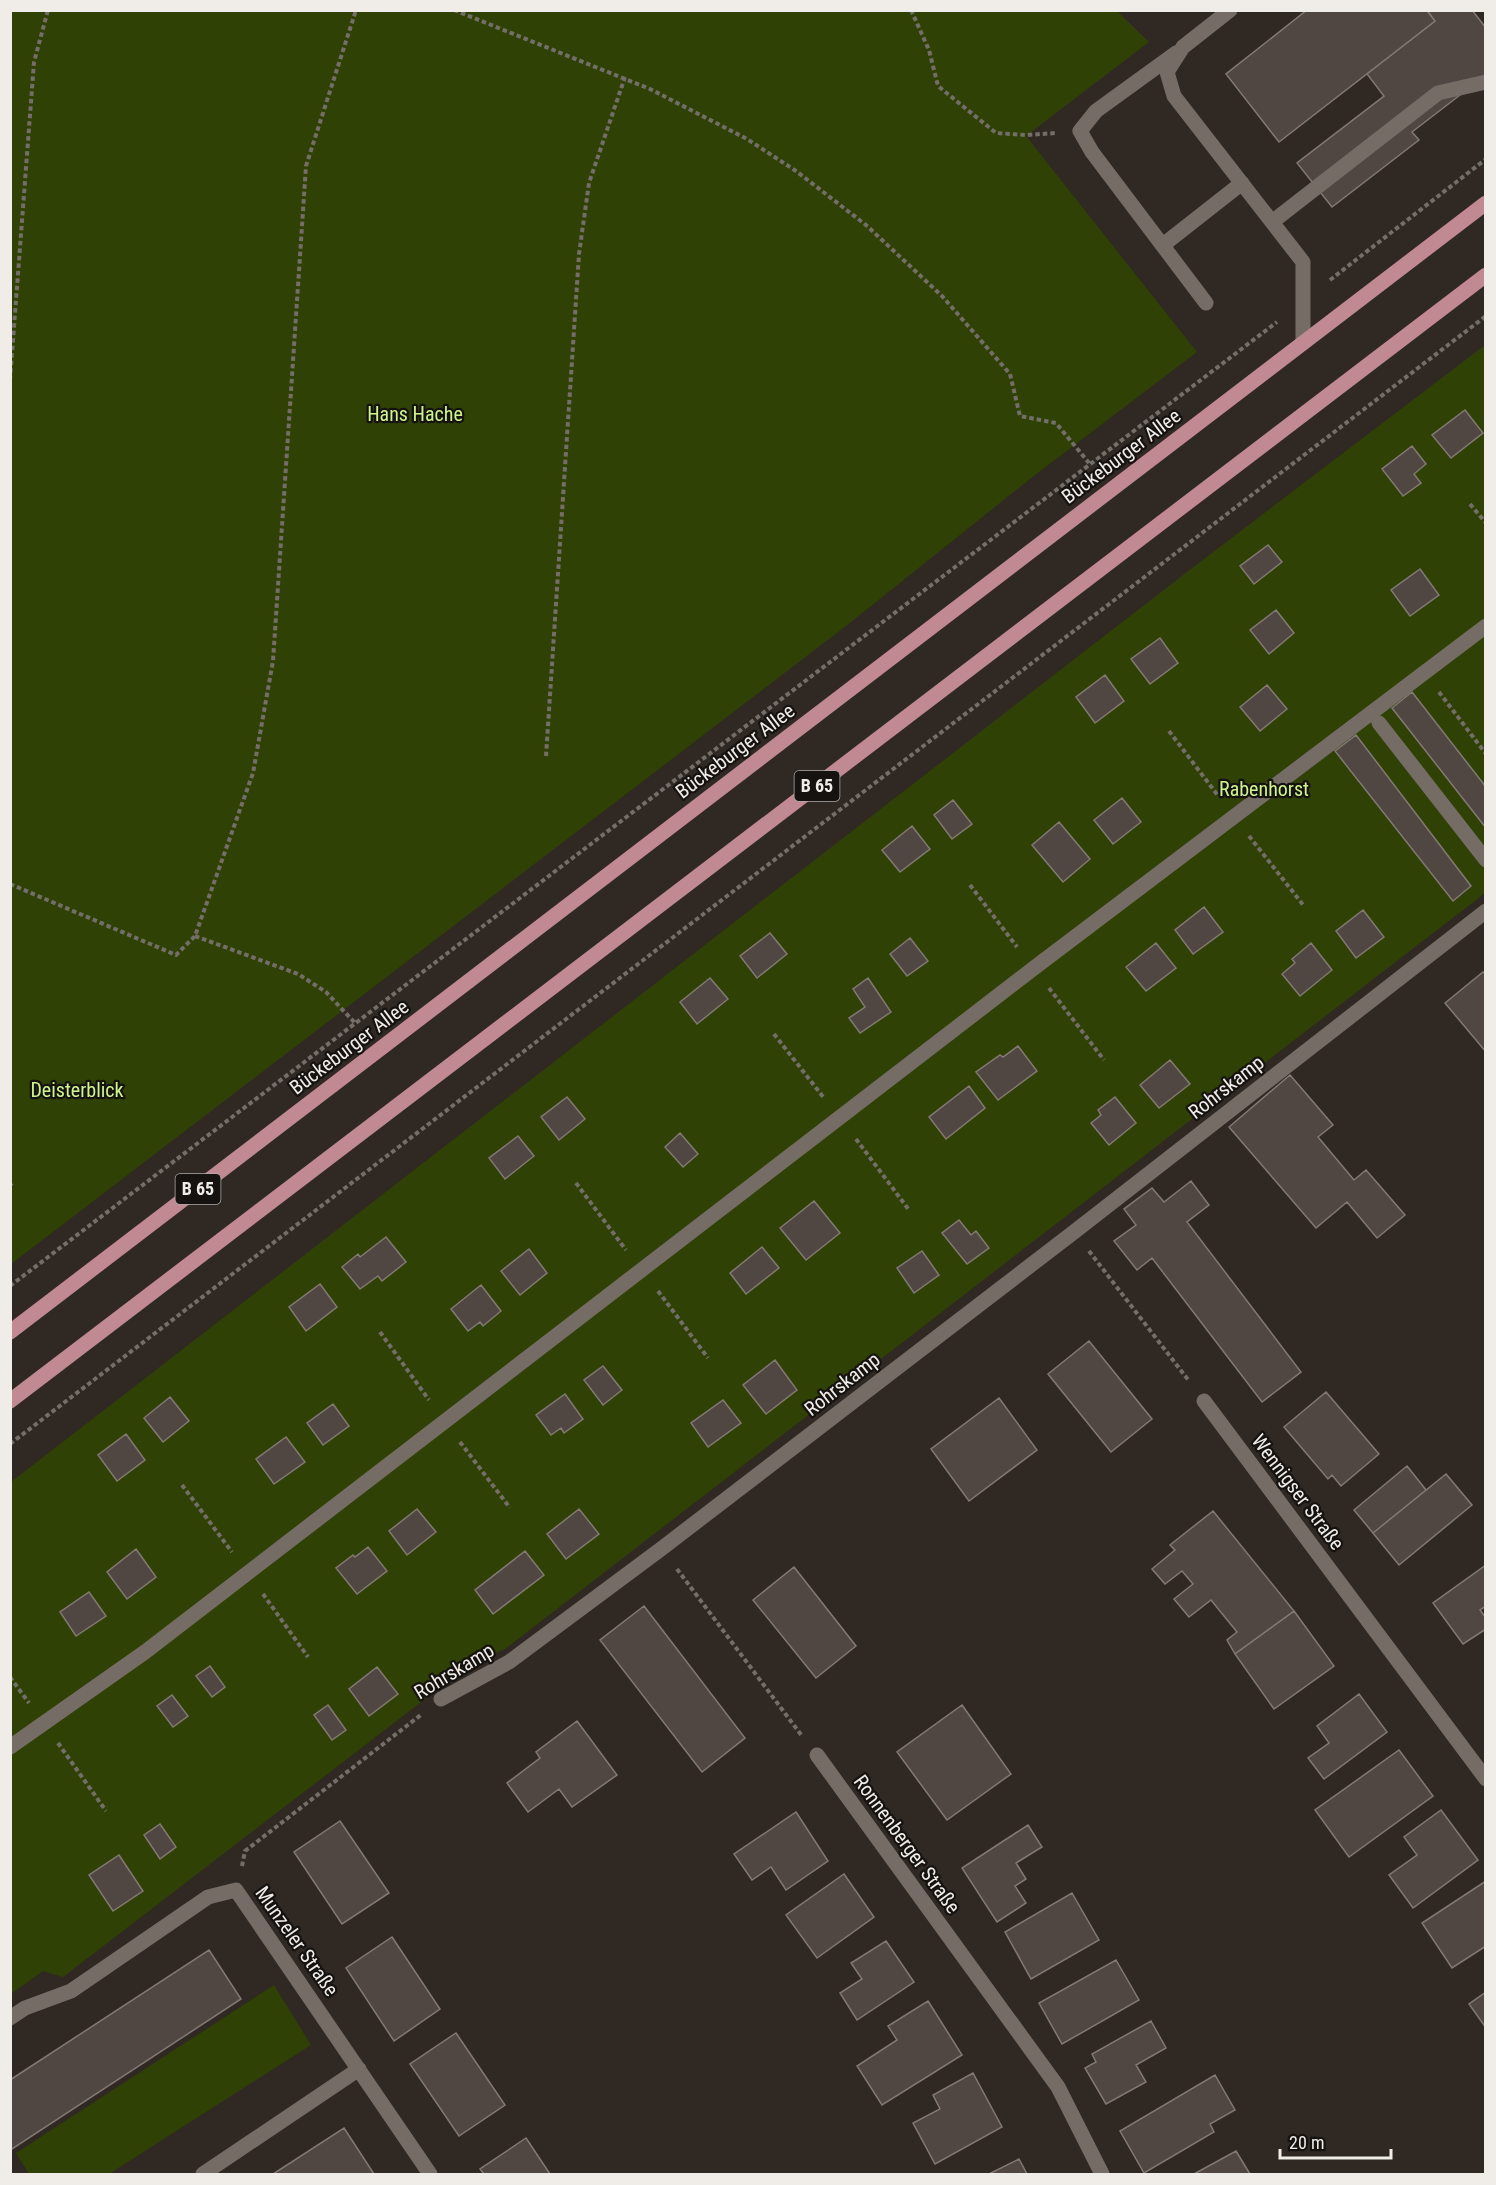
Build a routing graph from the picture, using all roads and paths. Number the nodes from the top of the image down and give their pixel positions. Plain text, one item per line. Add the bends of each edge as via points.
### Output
1 (48, 10) edge
2 (356, 10) edge
3 (454, 10) edge
4 (912, 10) edge
5 (1230, 10) edge
6 (1183, 48) junction
7 (625, 77) junction
8 (1485, 82) edge
9 (1080, 131) junction
10 (1485, 159) edge
11 (1242, 183) junction
12 (1485, 203) edge
13 (1272, 222) junction
14 (1163, 245) junction
15 (1485, 275) edge
16 (1304, 301) junction
17 (1206, 303) dead end
18 (1485, 316) edge
19 (1303, 343) junction
20 (10, 380) edge
21 (1089, 463) junction
22 (1470, 504) dead end
23 (1485, 523) edge
24 (1485, 626) edge
25 (1425, 673) junction
26 (1379, 723) dead end
27 (1485, 754) edge
28 (546, 756) dead end
29 (1485, 860) edge
30 (10, 884) edge
31 (1485, 911) edge
32 (195, 936) junction
33 (355, 1023) junction
34 (1074, 1232) junction
35 (10, 1287) edge
36 (10, 1332) edge
37 (10, 1401) edge
38 (1204, 1401) joint
39 (10, 1444) edge
40 (661, 1549) junction
41 (441, 1700) joint
42 (10, 1747) edge
43 (817, 1755) joint
44 (1485, 1779) edge
45 (236, 1890) junction
46 (10, 2018) edge
47 (359, 2069) junction
48 (203, 2175) edge
49 (430, 2175) edge
50 (1102, 2175) edge

1 - 20 path via 34,62
2 - 32 path via 306,166 273,661 254,773
3 - 7 path
4 - 9 path via 929,50 938,86 996,133
5 - 6 street
6 - 9 street via 1096,111
6 - 11 street via 1167,72 1174,96
7 - 21 path via 747,139 866,225 942,296 1010,374 1020,416 1056,423
7 - 28 path via 589,183 579,254
8 - 13 street via 1438,93
9 - 14 street
10 - 16 path
11 - 13 street
11 - 14 street
12 - 19 main road, Bückeburger Allee / B 65
13 - 16 street via 1303,262
14 - 17 street
15 - 37 main road, B 65
16 - 19 street
16 - 21 path
18 - 39 path
19 - 36 main road, Bückeburger Allee / B 65
21 - 33 path
22 - 23 path
24 - 25 street
25 - 27 path
25 - 42 street via 1214,830 145,1652
26 - 29 street
30 - 32 path via 176,955
31 - 34 street, Rohrskamp
32 - 33 path via 297,974 326,992
33 - 35 path
34 - 38 path
34 - 40 street, Rohrskamp
38 - 44 street, Wennigser Straße
40 - 41 street, Rohrskamp via 509,1662
40 - 43 path
41 - 45 path, Rohrskamp via 245,1851
43 - 50 street, Ronnenberger Straße via 1058,2087
45 - 46 street, Munzeler Straße via 208,1898 71,1991 25,2008
45 - 47 street, Munzeler Straße
47 - 48 street
47 - 49 street, Munzeler Straße

